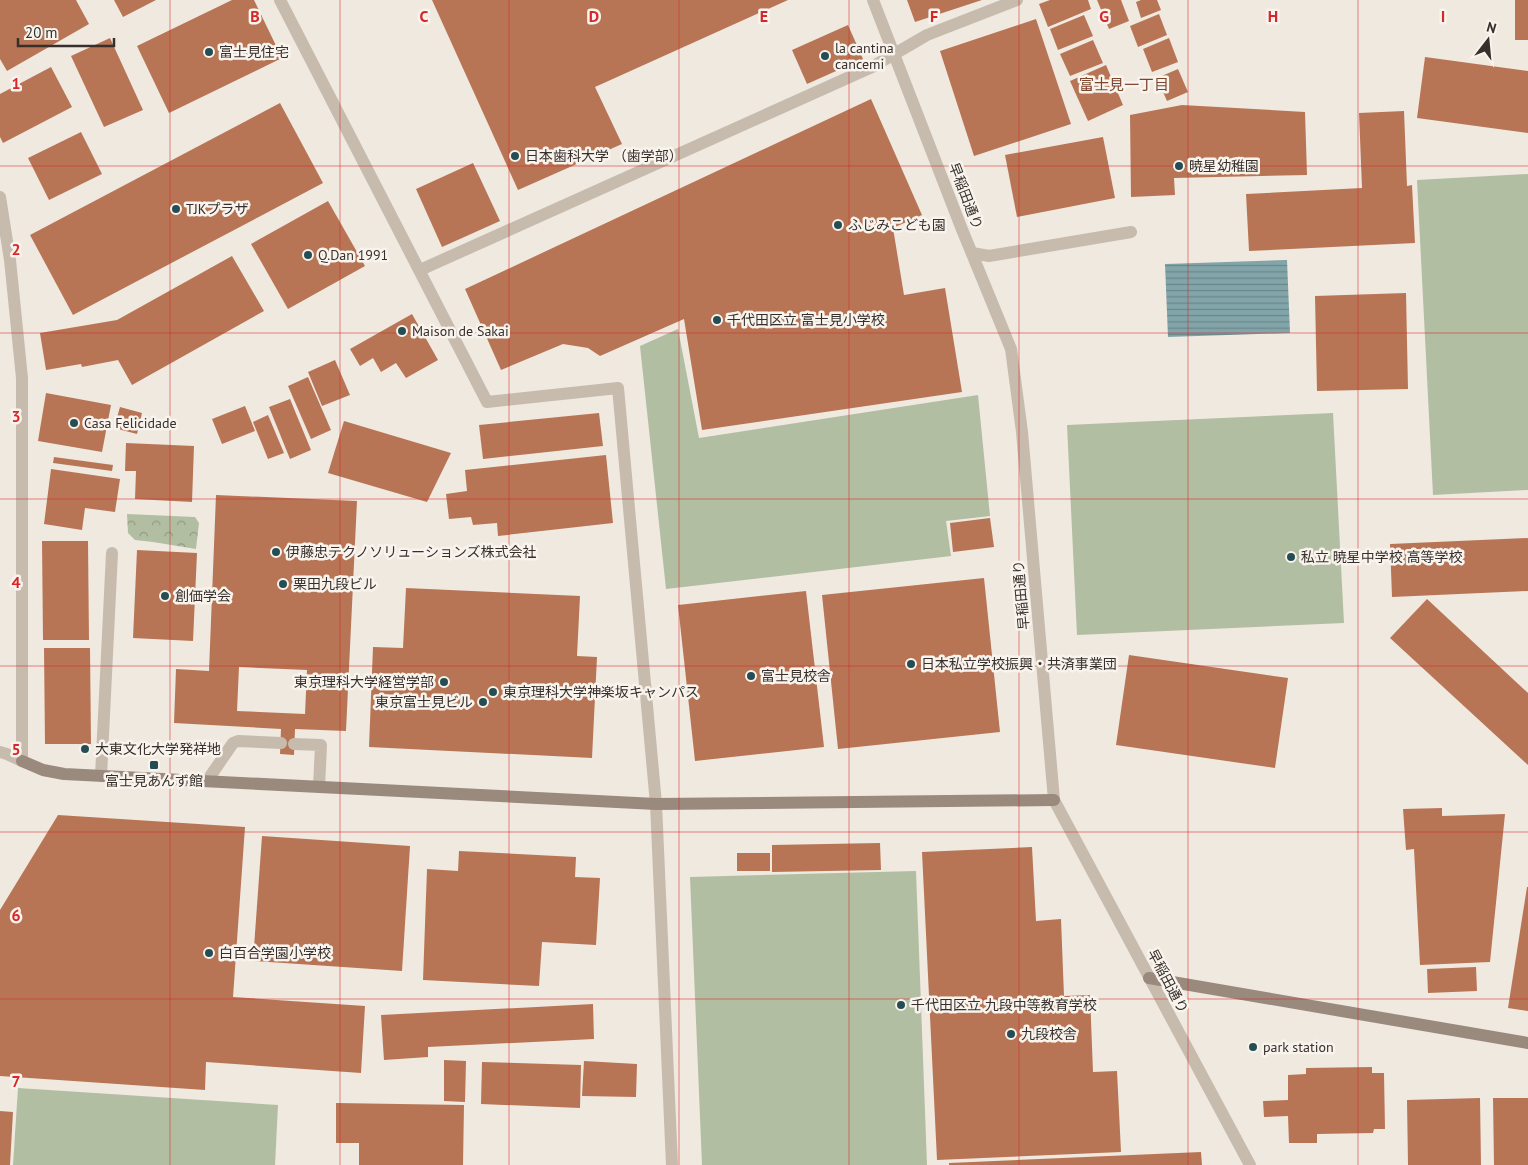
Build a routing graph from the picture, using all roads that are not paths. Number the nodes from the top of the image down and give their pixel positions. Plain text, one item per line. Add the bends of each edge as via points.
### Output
1 (280, 0) edge
2 (873, 0) edge
3 (1017, 0) edge
4 (894, 54) junction
5 (0, 197) edge
6 (1131, 232) dead end
7 (972, 253) junction
8 (420, 270) junction
9 (112, 553) dead end
10 (280, 743) dead end
11 (294, 744) dead end
12 (0, 752) edge
13 (22, 760) junction
14 (101, 776) junction
15 (207, 781) junction
16 (319, 787) junction
17 (1054, 800) junction
18 (656, 804) junction
19 (1149, 978) junction
20 (1528, 1043) edge
21 (672, 1165) edge
22 (1250, 1165) edge

1 - 8 street
2 - 4 street, 早稲田通り
3 - 4 street via 926,35
4 - 7 street, 早稲田通り
4 - 8 street via 872,67
5 - 13 street via 22,378
6 - 7 street via 989,256
7 - 17 street, 早稲田通り via 1011,349 1022,432
8 - 18 street via 487,402 618,388
9 - 14 street
10 - 15 street via 233,743
11 - 16 street via 321,745
12 - 13 street
13 - 14 street via 43,770
14 - 15 street
15 - 16 street
16 - 18 street
17 - 18 street
17 - 19 street, 早稲田通り
18 - 21 street
19 - 20 street
19 - 22 street, 早稲田通り

